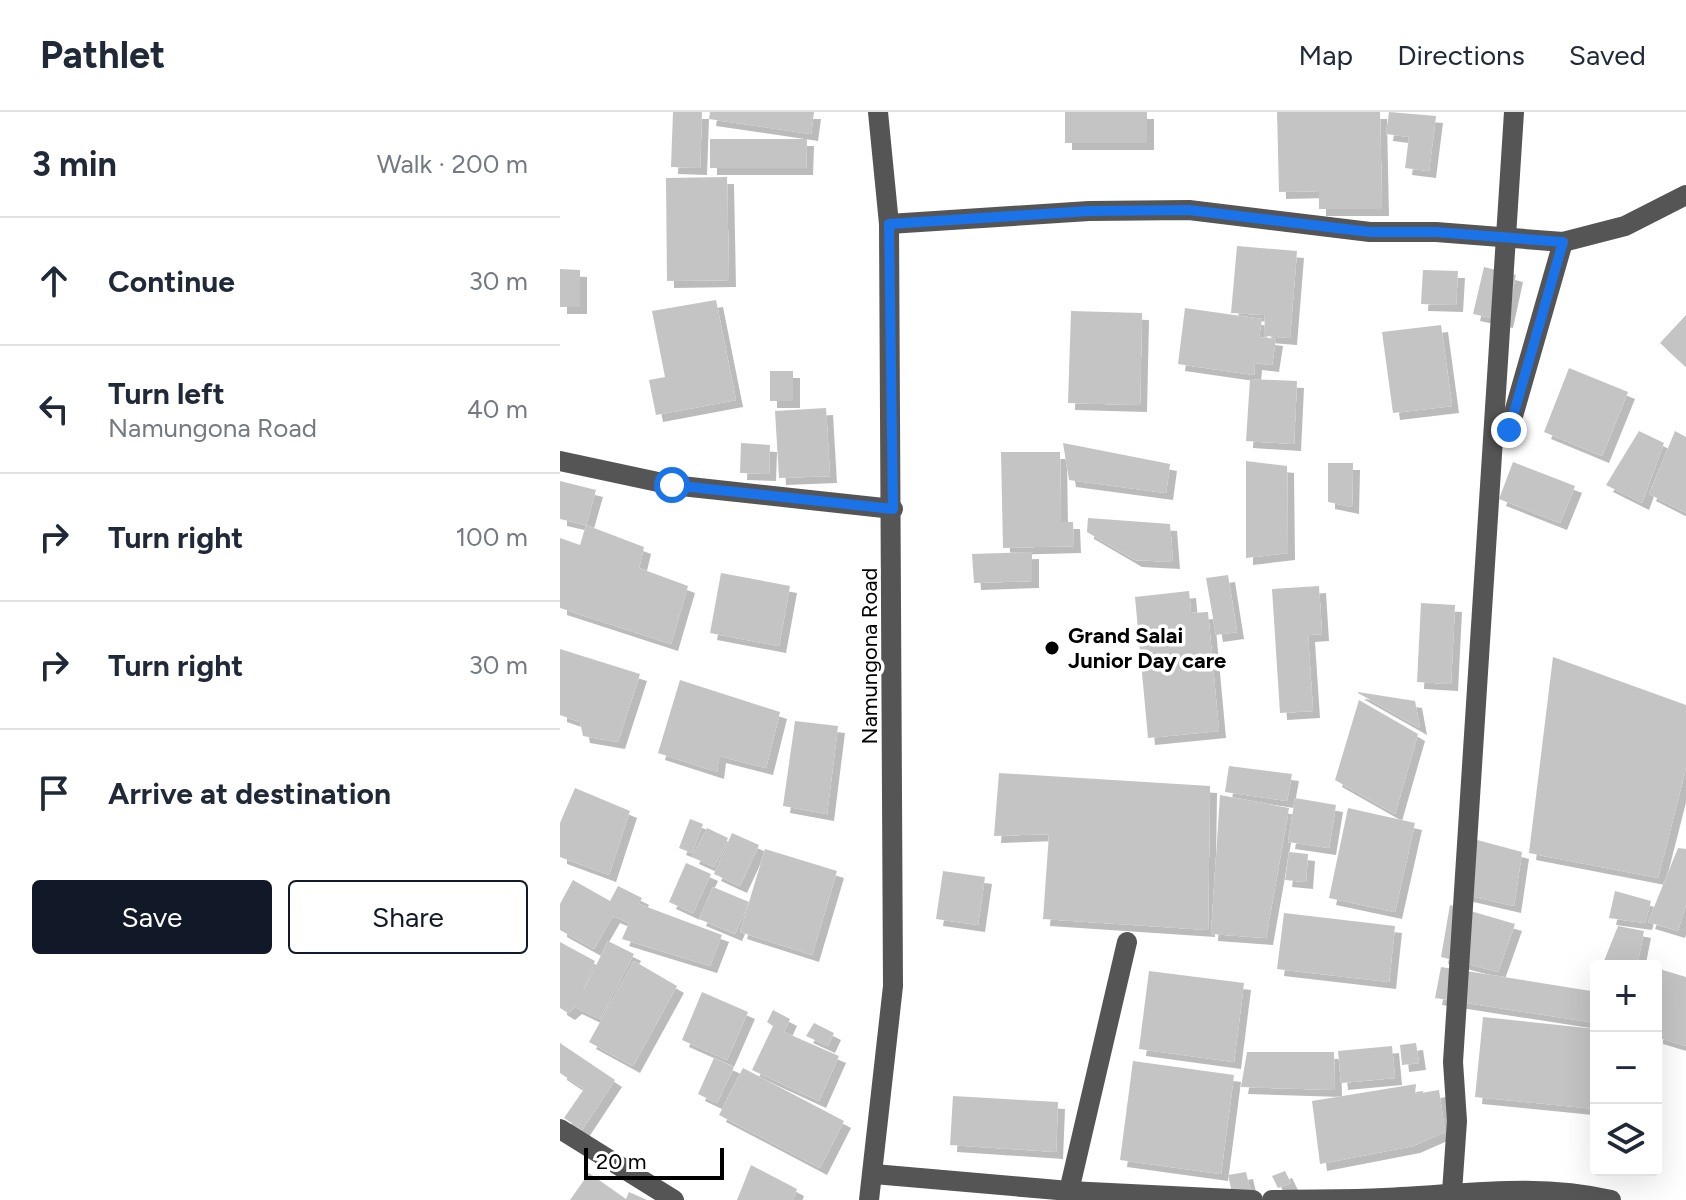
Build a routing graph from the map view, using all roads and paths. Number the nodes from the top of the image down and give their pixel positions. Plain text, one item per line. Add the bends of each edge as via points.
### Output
1 (878, 112) edge
2 (1514, 112) edge
3 (1686, 195) edge
4 (889, 224) junction
5 (1563, 242) junction
6 (1509, 430) dead end
7 (560, 461) edge
8 (893, 509) junction
9 (1127, 942) dead end
10 (560, 1129) edge
11 (874, 1174) junction
12 (1069, 1191) junction
13 (1452, 1192) junction
14 (674, 1200) edge
15 (869, 1200) edge
16 (1253, 1200) edge
17 (1272, 1200) edge
18 (1611, 1200) edge

1 - 4 street, Namungona Road
2 - 13 street via 1453,1062 1457,1121
3 - 5 street via 1625,226
4 - 5 street via 1189,210 1370,232
4 - 8 street, Namungona Road
5 - 6 street
7 - 8 street via 672,485
8 - 11 street, Namungona Road via 893,986
9 - 12 street
10 - 14 street
11 - 12 street
11 - 15 street, Namungona Road
12 - 16 street
13 - 17 street
13 - 18 street via 1574,1191

